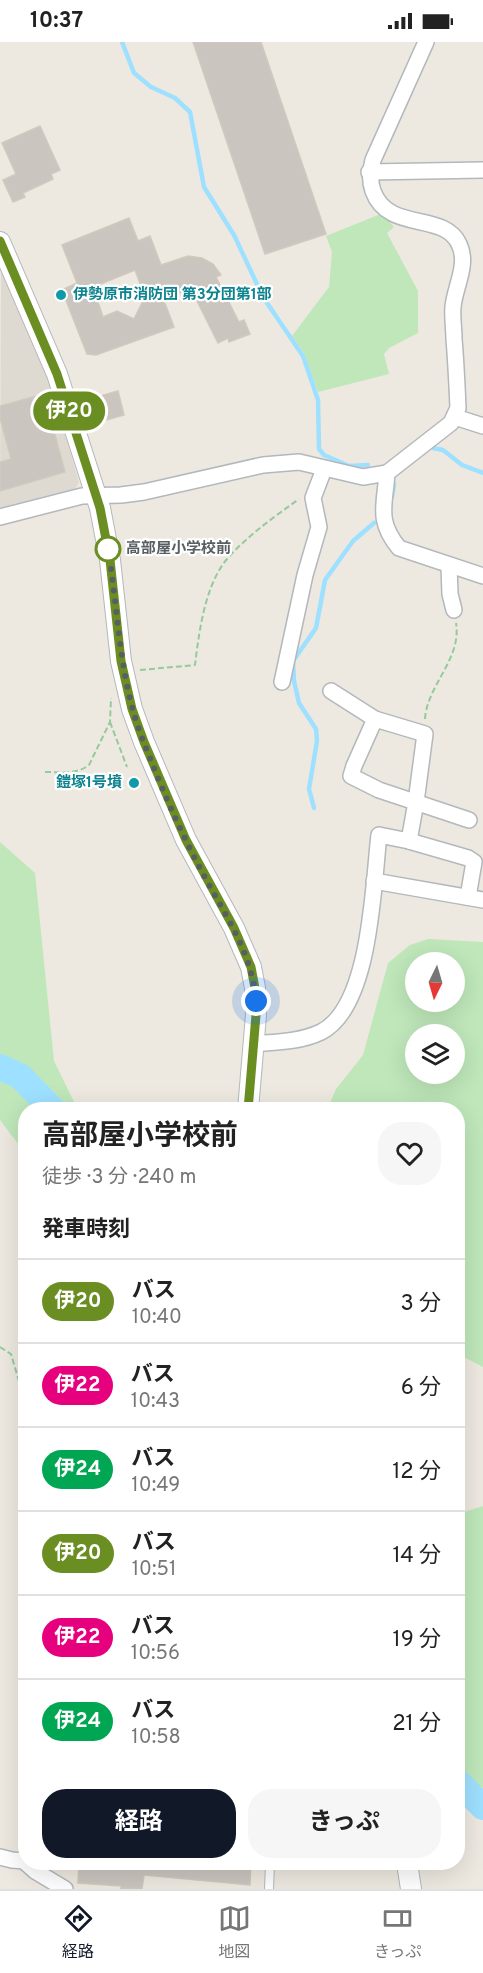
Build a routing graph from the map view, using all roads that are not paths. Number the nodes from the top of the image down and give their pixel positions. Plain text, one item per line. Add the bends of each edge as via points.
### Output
1 (426, 42) edge
2 (483, 170) edge
3 (369, 172) junction
4 (0, 242) edge
5 (455, 417) junction
6 (483, 426) edge
7 (324, 469) junction
8 (387, 473) junction
9 (96, 495) junction
10 (0, 517) edge
11 (449, 566) junction
12 (482, 574) edge
13 (454, 610) road end
14 (282, 682) dead end
15 (331, 691) dead end
16 (375, 719) junction
17 (416, 802) junction
18 (469, 820) dead end
19 (409, 841) junction
20 (374, 881) junction
21 (476, 898) edge
22 (253, 1044) junction
23 (249, 1102) edge
24 (0, 1857) edge
25 (18, 1861) edge
26 (34, 1870) edge
27 (269, 1870) edge
28 (408, 1870) edge
29 (65, 1889) edge
30 (268, 1889) edge
31 (411, 1889) edge

1 - 3 street
2 - 3 street
3 - 5 street via 375,197 386,211 440,227 459,243 462,265 453,307 458,408
4 - 9 street via 57,374
5 - 6 street
5 - 8 street
7 - 8 street via 363,477
7 - 9 street via 298,462 263,465 144,492
7 - 14 street via 313,498 319,527 304,575
8 - 11 street via 382,516 392,540 405,551
9 - 10 street
9 - 22 street via 110,560 132,709 186,840 251,967 256,1001
11 - 12 street
11 - 13 street
15 - 16 street
16 - 17 street via 425,734
16 - 17 street via 351,776
17 - 18 street
17 - 19 street
19 - 20 street via 379,836
19 - 21 street via 474,862
20 - 21 street
20 - 22 street via 365,953 338,1020 306,1037
22 - 23 street
24 - 25 street
26 - 29 street
27 - 30 lane
28 - 31 street

